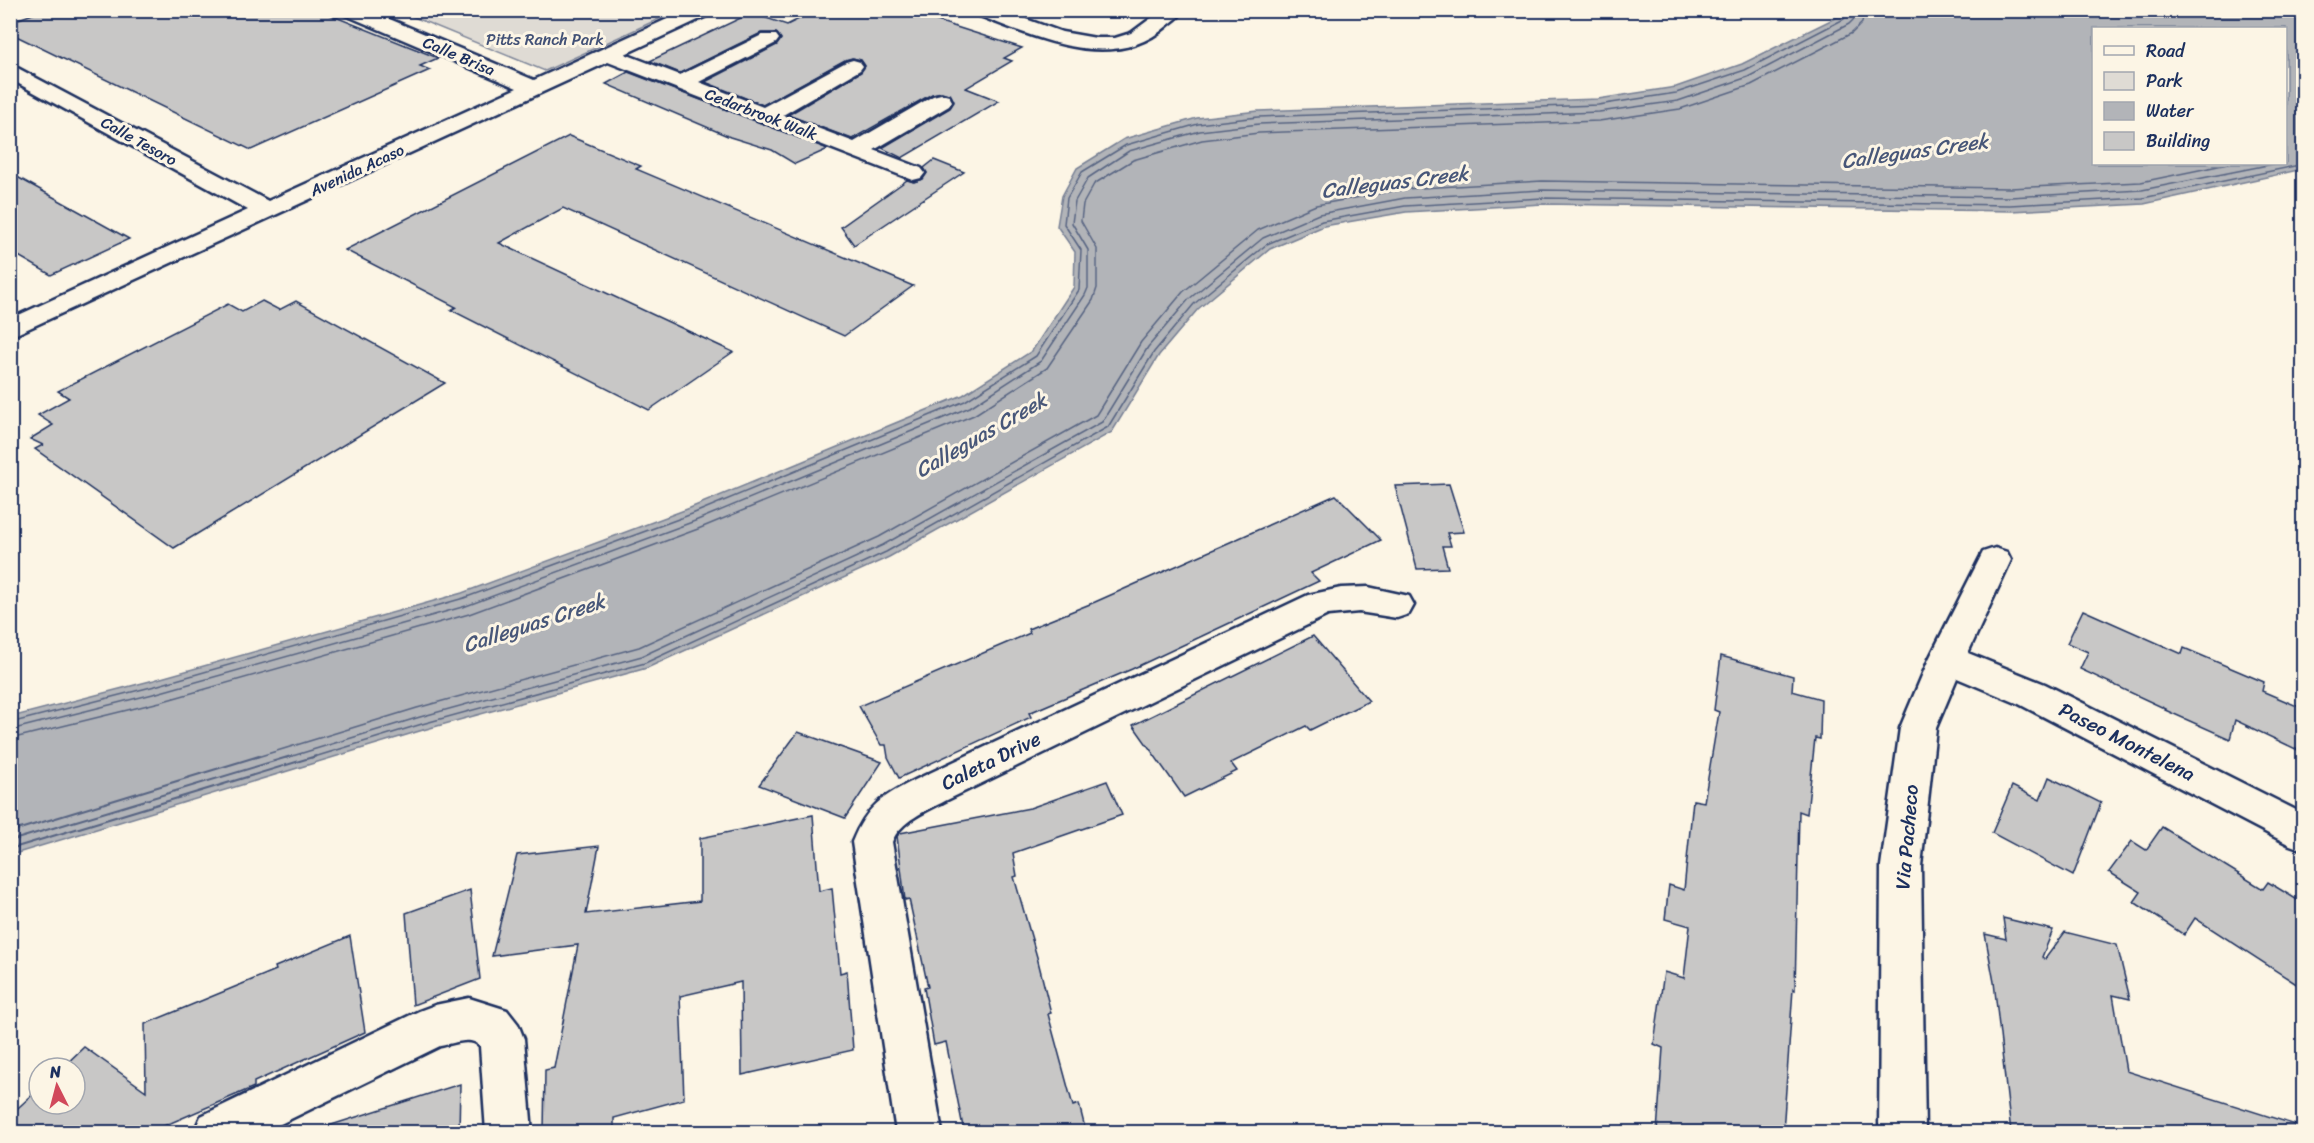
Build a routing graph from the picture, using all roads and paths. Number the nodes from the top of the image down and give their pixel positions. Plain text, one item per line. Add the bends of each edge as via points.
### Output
1 (350, 10) edge
2 (704, 10) edge
3 (981, 10) edge
4 (1175, 10) edge
5 (769, 39) dead end
6 (609, 55) junction
7 (853, 66) dead end
8 (10, 70) edge
9 (681, 83) junction
10 (535, 88) junction
11 (941, 101) dead end
12 (765, 116) junction
13 (855, 151) junction
14 (914, 173) dead end
15 (267, 211) junction
16 (10, 329) edge
17 (1995, 560) dead end
18 (1397, 606) dead end
19 (1947, 658) junction
20 (2304, 833) edge
21 (217, 1132) edge
22 (509, 1132) edge
23 (919, 1132) edge
24 (1902, 1132) edge

1 - 10 street, Calle Brisa
2 - 6 street, Avenida Acaso
3 - 4 street via 1092,45 1134,40
5 - 9 street
6 - 9 street, Cedarbrook Walk
6 - 10 street, Avenida Acaso
7 - 12 street
8 - 15 street, Calle Tesoro
9 - 12 street, Cedarbrook Walk
10 - 15 street, Avenida Acaso
11 - 13 street
12 - 13 street, Cedarbrook Walk
13 - 14 street, Cedarbrook Walk
15 - 16 street, Avenida Acaso
17 - 19 street, Via Pacheco
18 - 23 street, Caleta Drive via 1367,598 1320,604 888,814 877,827 872,842
19 - 20 street, Paseo Montelena via 2032,694
19 - 24 street, Via Pacheco via 1918,728 1901,866
21 - 22 street via 435,1026 469,1019 492,1025 502,1039

